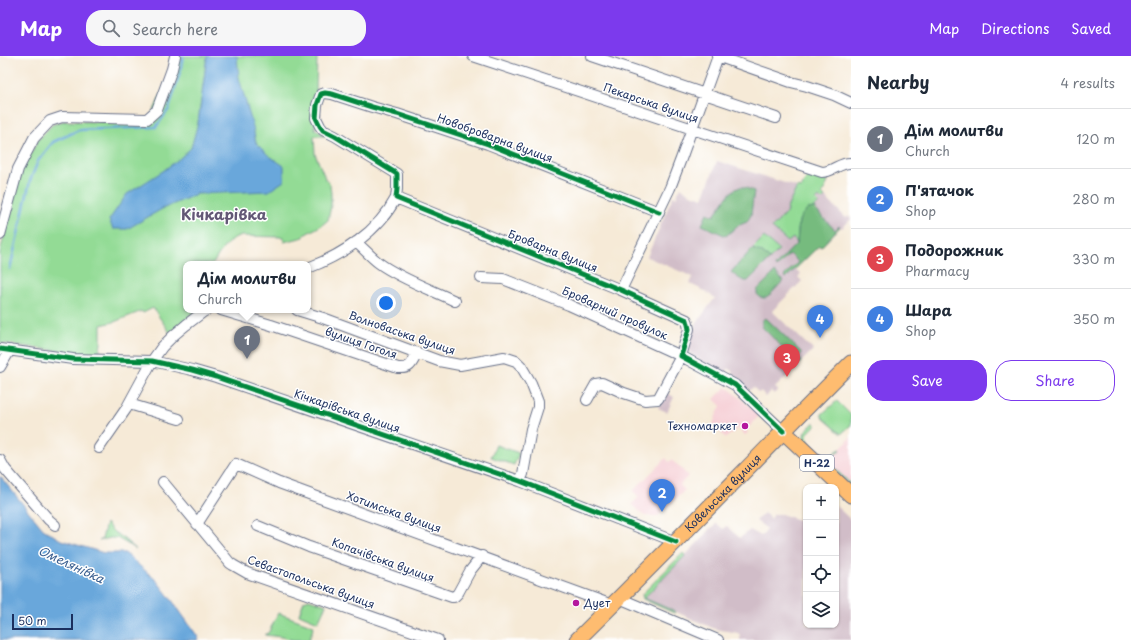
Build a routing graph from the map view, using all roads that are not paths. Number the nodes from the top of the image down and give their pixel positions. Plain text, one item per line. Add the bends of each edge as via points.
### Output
1 (175, 56) edge
2 (473, 56) edge
3 (592, 56) edge
4 (717, 56) edge
5 (704, 94) junction
6 (851, 103) edge
7 (776, 118) dead end
8 (692, 129) junction
9 (851, 163) edge
10 (396, 198) junction
11 (659, 212) junction
12 (0, 235) edge
13 (356, 242) junction
14 (311, 267) edge
15 (481, 278) dead end
16 (621, 290) junction
17 (455, 301) dead end
18 (202, 313) edge
19 (231, 313) edge
20 (306, 313) edge
21 (5, 349) edge
22 (417, 353) junction
23 (681, 356) junction
24 (152, 361) junction
25 (851, 363) edge
26 (0, 368) edge
27 (587, 400) dead end
28 (129, 404) junction
29 (179, 419) dead end
30 (783, 431) junction
31 (99, 448) dead end
32 (0, 460) edge
33 (520, 481) junction
34 (163, 482) dead end
35 (851, 495) edge
36 (55, 524) dead end
37 (197, 524) junction
38 (258, 526) dead end
39 (676, 542) junction
40 (482, 556) junction
41 (616, 602) junction
42 (438, 640) edge
43 (577, 640) edge
44 (718, 640) edge

1 - 12 street via 157,110 147,119 62,117 50,121 34,138 18,169
2 - 8 street, Пекарська вулиця
3 - 5 street
4 - 5 street
4 - 6 street
5 - 7 street
5 - 8 street
8 - 9 street, Пекарська вулиця via 822,172 829,172
8 - 11 street
10 - 11 street, Новоброварна вулиця via 398,182 395,173 320,126 316,114 321,94 332,94 488,144
10 - 13 street via 376,225
10 - 16 street, Броварна вулиця
11 - 16 street
13 - 14 street
13 - 17 street via 384,266
15 - 23 street, Броварний провулок via 504,280 569,305
16 - 23 street, Броварна вулиця via 687,320 689,329
18 - 24 street via 174,335
19 - 22 street, вулиця Гоголя via 398,368 407,368
20 - 22 street, Волноваська вулиця
21 - 24 street, Кічкарівська вулиця via 73,359
21 - 26 street, Кічкарівська вулиця
22 - 33 street, Волноваська вулиця via 456,365 504,357 518,362 531,383 538,402
23 - 27 street via 658,400 645,400 602,383 596,384
23 - 30 street via 735,385
24 - 28 street
24 - 33 street, Кічкарівська вулиця via 216,377
25 - 30 main road, Ковельська вулиця
28 - 29 street
28 - 31 street
30 - 35 main road, Н-22
30 - 39 main road, Ковельська вулиця
32 - 36 street
33 - 39 street, Кічкарівська вулиця
34 - 37 street, Севастопольська вулиця
37 - 40 street, Хотимська вулиця via 236,464 279,483
37 - 42 street, Севастопольська вулиця via 230,562 243,571
38 - 40 street, Копачівська вулиця via 309,547 454,597
39 - 41 main road, Ковельська вулиця
40 - 41 street, Хотимська вулиця
41 - 43 main road, Ковельська вулиця
41 - 44 street, Хотимська вулиця

